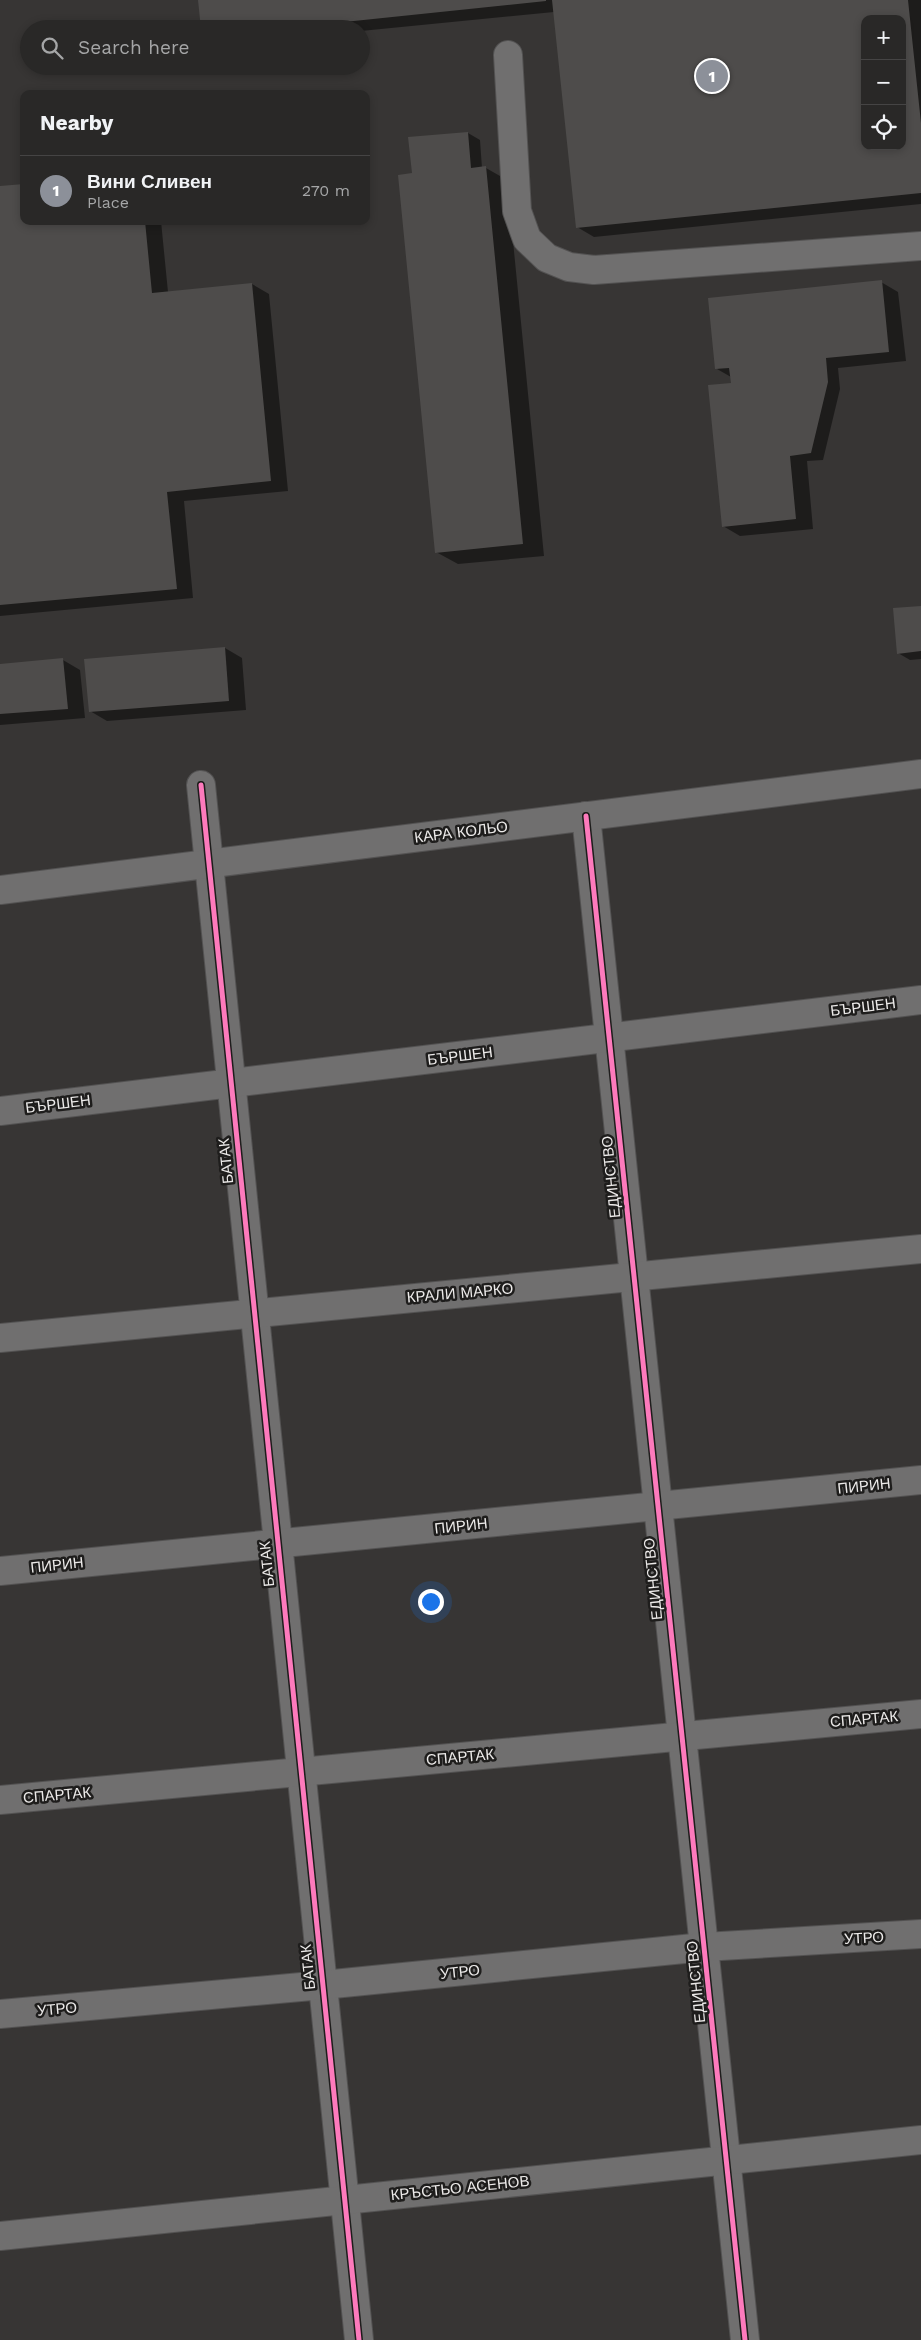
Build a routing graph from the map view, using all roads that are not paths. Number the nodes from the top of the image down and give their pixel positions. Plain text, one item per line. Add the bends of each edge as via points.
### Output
1 (508, 55) dead end
2 (921, 246) edge
3 (921, 774) edge
4 (200, 785) dead end
5 (586, 816) junction
6 (209, 865) junction
7 (0, 890) edge
8 (921, 1000) edge
9 (609, 1038) junction
10 (231, 1083) junction
11 (0, 1111) edge
12 (921, 1249) edge
13 (634, 1277) junction
14 (254, 1313) junction
15 (0, 1338) edge
16 (921, 1480) edge
17 (658, 1506) junction
18 (278, 1544) junction
19 (0, 1571) edge
20 (921, 1714) edge
21 (682, 1736) junction
22 (301, 1772) junction
23 (0, 1800) edge
24 (921, 1934) edge
25 (704, 1947) junction
26 (323, 1985) junction
27 (0, 2014) edge
28 (921, 2140) edge
29 (727, 2161) junction
30 (344, 2200) junction
31 (0, 2236) edge
32 (359, 2340) edge
33 (745, 2340) edge

1 - 2 street via 517,211 528,239 547,258 569,267 594,270
3 - 5 street, КАРА КОЛЬО
4 - 6 street, БАТАК
5 - 6 street, КАРА КОЛЬО
5 - 9 street, ЕДИНСТВО
6 - 7 street, КАРА КОЛЬО
6 - 10 street, БАТАК
8 - 9 street, БЪРШЕН
9 - 10 street, БЪРШЕН
9 - 13 street, ЕДИНСТВО
10 - 11 street, БЪРШЕН
10 - 14 street, БАТАК
12 - 13 street, КРАЛИ МАРКО
13 - 14 street, КРАЛИ МАРКО
13 - 17 street, ЕДИНСТВО
14 - 15 street, КРАЛИ МАРКО
14 - 18 street, БАТАК
16 - 17 street, ПИРИН
17 - 18 street, ПИРИН
17 - 21 street, ЕДИНСТВО
18 - 19 street, ПИРИН
18 - 22 street, БАТАК
20 - 21 street, СПАРТАК
21 - 22 street, СПАРТАК
21 - 25 street, ЕДИНСТВО
22 - 23 street, СПАРТАК
22 - 26 street, БАТАК
24 - 25 street, УТРО
25 - 26 street, УТРО
25 - 29 street, ЕДИНСТВО
26 - 27 street, УТРО
26 - 30 street, БАТАК
28 - 29 street, КРЪСТЬО АСЕНОВ
29 - 30 street, КРЪСТЬО АСЕНОВ
29 - 33 street, ЕДИНСТВО
30 - 31 street, КРЪСТЬО АСЕНОВ
30 - 32 street, БАТАК

